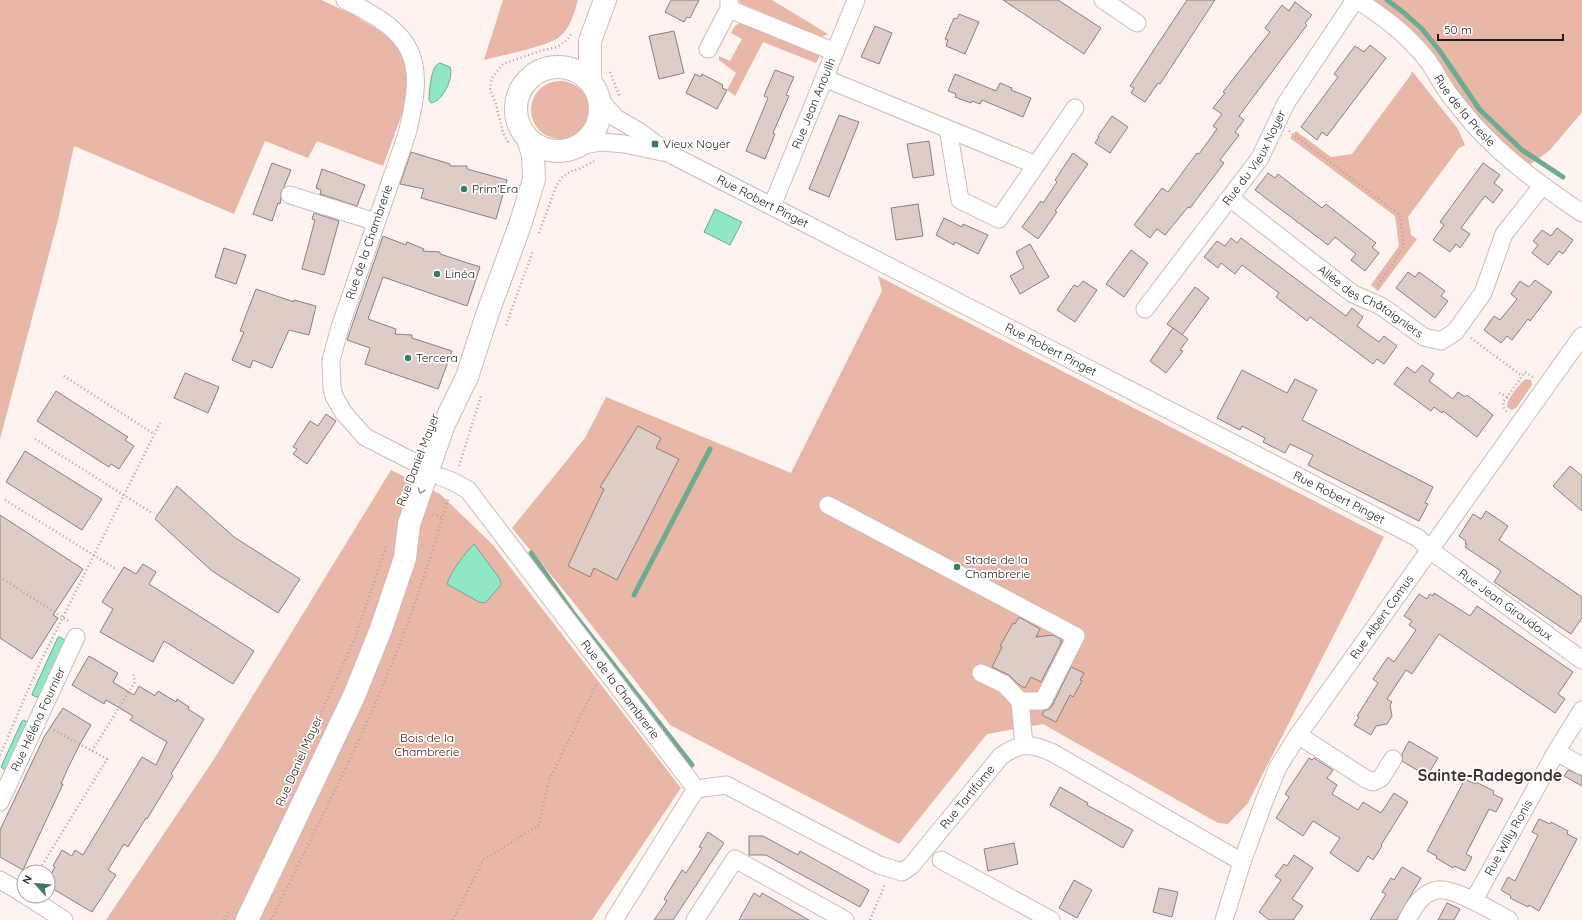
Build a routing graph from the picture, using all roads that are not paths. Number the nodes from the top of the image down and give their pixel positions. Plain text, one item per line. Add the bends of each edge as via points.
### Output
1 (345, 0) edge
2 (605, 0) edge
3 (856, 0) edge
4 (1103, 0) edge
5 (1356, 0) edge
6 (729, 4) edge
7 (1137, 23) dead end
8 (581, 38) junction
9 (708, 49) dead end
10 (835, 52) junction
11 (564, 67) junction
12 (824, 78) junction
13 (594, 90) junction
14 (1075, 108) dead end
15 (948, 129) junction
16 (518, 141) junction
17 (569, 148) junction
18 (668, 153) junction
19 (1036, 165) junction
20 (534, 179) junction
21 (1542, 186) junction
22 (290, 195) dead end
23 (1230, 198) junction
24 (772, 206) junction
25 (1582, 214) edge
26 (376, 222) junction
27 (1145, 309) dead end
28 (1582, 336) edge
29 (435, 473) junction
30 (828, 504) dead end
31 (1430, 550) junction
32 (75, 631) road end
33 (1582, 660) edge
34 (981, 673) dead end
35 (1020, 701) junction
36 (1582, 710) edge
37 (1298, 735) junction
38 (1024, 744) junction
39 (1556, 752) junction
40 (1393, 759) dead end
41 (1582, 766) edge
42 (696, 789) junction
43 (0, 802) edge
44 (941, 860) dead end
45 (1242, 862) junction
46 (0, 880) edge
47 (16, 889) edge
48 (1469, 899) junction
49 (39, 904) edge
50 (238, 913) edge
51 (64, 920) edge
52 (614, 920) edge
53 (695, 920) edge
54 (845, 920) edge
55 (1051, 920) edge
56 (1224, 920) edge
57 (1407, 920) edge
58 (1509, 920) edge

1 - 26 street, Rue de la Chambrerie via 381,19 394,30 411,53 415,70 414,106
2 - 8 main road
3 - 10 street, Rue Jean Anouilh
4 - 7 street
5 - 21 street, Rue de la Presle via 1392,23 1409,39 1428,62 1449,95 1475,125
5 - 23 street, Rue du Vieux Noyer via 1286,103 1260,158
6 - 9 street
6 - 10 street
8 - 11 main road
8 - 13 main road
10 - 12 street, Rue Jean Anouilh
11 - 13 main road via 577,71
11 - 16 main road via 550,67 538,72 527,80 519,92 516,103
12 - 15 street
12 - 24 street, Rue Jean Anouilh
13 - 17 main road via 599,117 596,126 585,141
13 - 18 street, Rue Robert Pinget via 616,118
14 - 19 street
15 - 19 street
15 - 19 street via 960,200 999,219
16 - 17 main road via 540,147
16 - 20 main road, Rue Daniel Mayer via 533,155
17 - 18 street, Rue Robert Pinget via 601,142
17 - 20 main road, Rue Daniel Mayer via 550,160
18 - 24 street, Rue Robert Pinget
20 - 29 main road, Rue Daniel Mayer via 467,377 444,424
21 - 23 street, Allée des Châtaigniers via 1504,234 1483,293 1455,332 1441,341 1424,337 1381,306 1354,294
21 - 25 street, Rue de la Presle
22 - 26 street
23 - 27 street, Rue du Vieux Noyer
24 - 31 street, Rue Robert Pinget via 1376,516 1418,538
26 - 29 street, Rue de la Chambrerie via 331,360 332,388 343,412 365,437
28 - 31 street, Rue Albert Camus
29 - 42 street, Rue de la Chambrerie via 468,490
29 - 50 main road, Rue Daniel Mayer via 409,524 405,558 381,629 354,696
30 - 35 street via 1076,636 1043,701
31 - 33 street, Rue Jean Giraudoux
31 - 37 street, Rue Albert Camus
32 - 43 street, Rue Héléna Fournier
34 - 35 street via 1004,684
35 - 38 street
36 - 39 street, Rue Willy Ronis
37 - 40 street via 1373,782 1381,778
37 - 45 street, Rue Albert Camus via 1278,767
38 - 42 street, Rue Tartifume via 1001,756 911,866 902,872 879,865 726,784
38 - 45 street via 1039,746 1053,753
39 - 41 street
39 - 48 street, Rue Willy Ronis via 1479,891
42 - 52 street
44 - 55 street
45 - 56 street, Rue Albert Camus
46 - 47 street
48 - 57 street via 1445,890 1434,891 1420,899
48 - 58 street
49 - 51 street
53 - 54 street via 736,859

